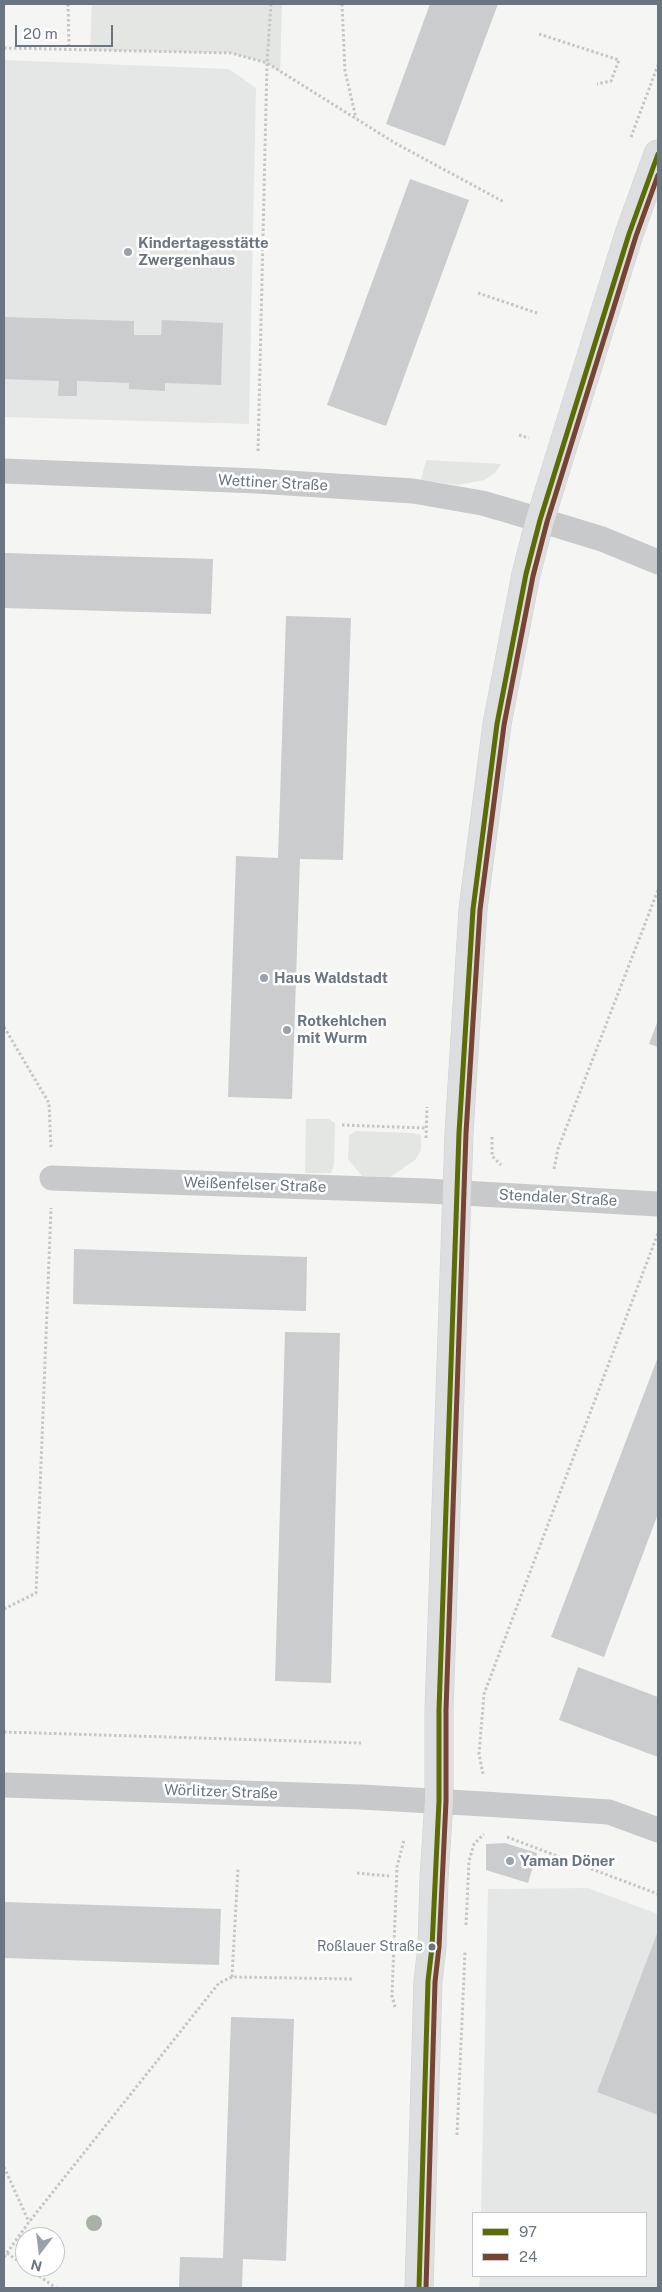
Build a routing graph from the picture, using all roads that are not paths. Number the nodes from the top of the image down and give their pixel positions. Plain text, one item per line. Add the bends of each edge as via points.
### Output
1 (658, 154) edge
2 (4, 471) edge
3 (540, 520) junction
4 (658, 562) edge
5 (52, 1178) road end
6 (457, 1193) junction
7 (658, 1204) edge
8 (4, 1785) edge
9 (439, 1802) junction
10 (658, 1830) edge
11 (418, 2288) edge

1 - 3 street via 629,234
2 - 3 street, Wettiner Straße via 413,491 482,502
3 - 4 street, Wettiner Straße via 602,539
3 - 6 street via 526,574 497,724 473,910 462,1060
5 - 6 street, Weißenfelser Straße
6 - 7 street, Stendaler Straße
6 - 9 street
8 - 9 street, Wörlitzer Straße
9 - 10 street via 609,1812
9 - 11 street via 428,1982

